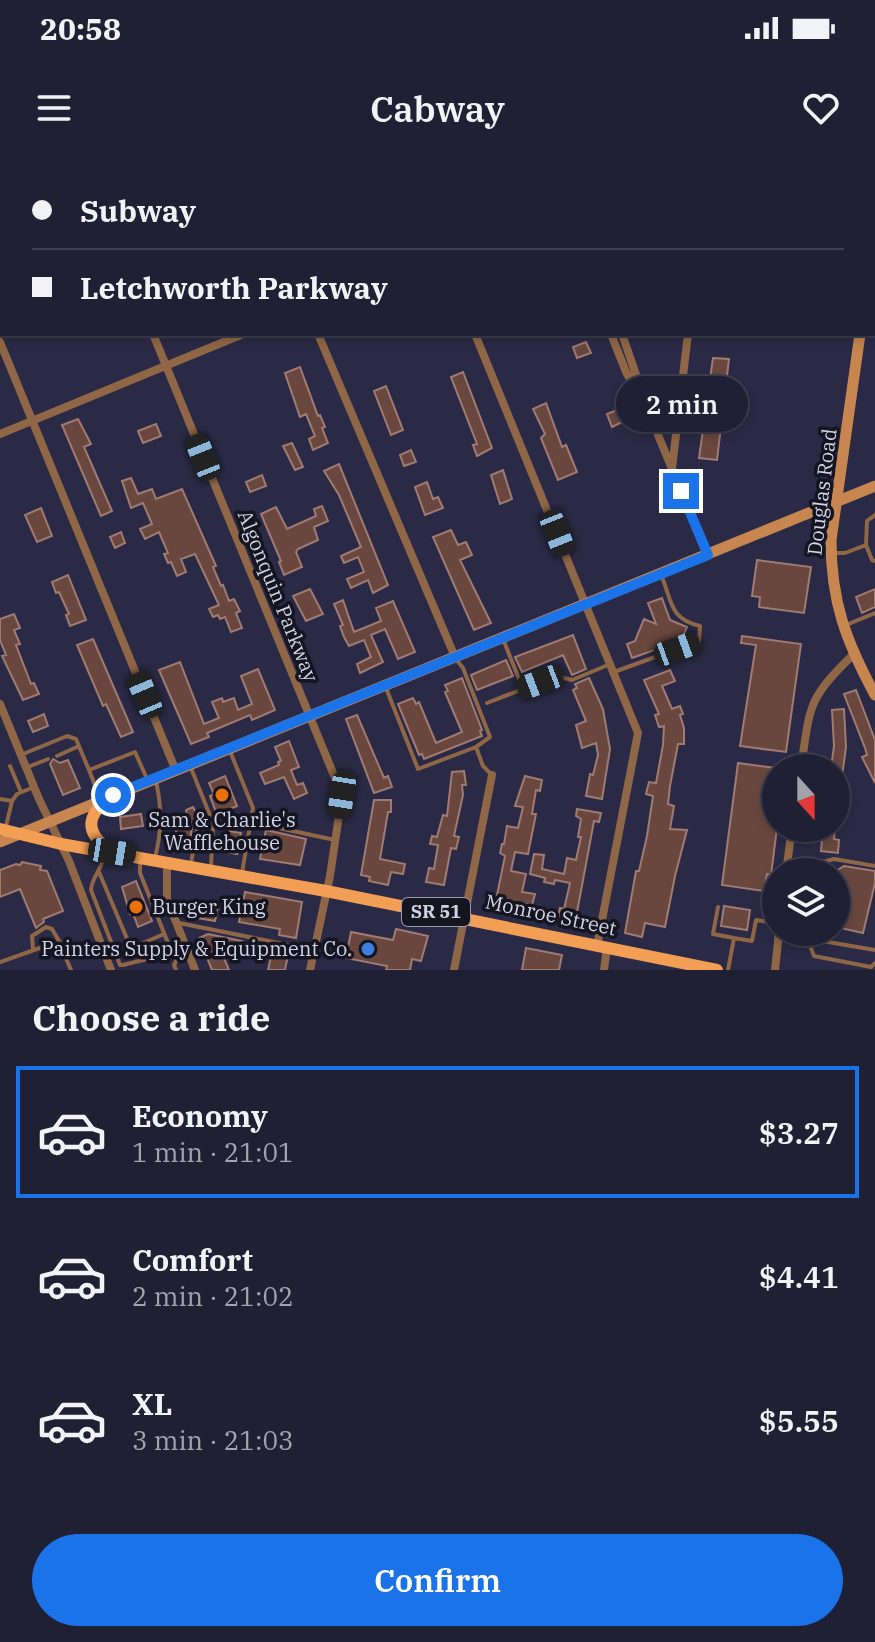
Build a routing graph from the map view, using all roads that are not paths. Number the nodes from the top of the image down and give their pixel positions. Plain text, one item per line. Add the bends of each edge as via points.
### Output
1 (154, 336) edge
2 (238, 336) edge
3 (319, 336) edge
4 (476, 336) edge
5 (612, 336) edge
6 (623, 336) edge
7 (688, 336) edge
8 (860, 336) edge
9 (0, 342) edge
10 (166, 365) junction
11 (648, 411) junction
12 (33, 421) junction
13 (0, 434) edge
14 (672, 468) junction
15 (875, 486) edge
16 (837, 502) junction
17 (875, 515) edge
18 (866, 545) junction
19 (831, 553) junction
20 (708, 555) junction
21 (875, 561) edge
22 (661, 574) junction
23 (586, 605) junction
24 (875, 613) edge
25 (843, 626) junction
26 (503, 638) junction
27 (854, 654) junction
28 (455, 657) junction
29 (612, 668) junction
30 (385, 685) junction
31 (523, 689) junction
32 (875, 695) edge
33 (487, 703) dead end
34 (0, 704) edge
35 (310, 716) junction
36 (79, 746) junction
37 (476, 747) junction
38 (229, 749) junction
39 (21, 754) junction
40 (803, 754) edge
41 (57, 756) dead end
42 (48, 759) dead end
43 (190, 765) junction
44 (10, 766) dead end
45 (26, 768) junction
46 (89, 770) junction
47 (176, 771) junction
48 (492, 775) joint
49 (152, 780) junction
50 (34, 787) junction
51 (21, 792) junction
52 (107, 798) junction
53 (0, 799) edge
54 (12, 801) junction
55 (211, 819) junction
56 (50, 820) junction
57 (251, 822) junction
58 (4, 836) edge
59 (335, 840) junction
60 (61, 844) junction
61 (109, 851) junction
62 (140, 857) junction
63 (161, 860) junction
64 (850, 862) edge
65 (191, 865) junction
66 (875, 866) edge
67 (210, 869) junction
68 (99, 872) junction
69 (241, 875) junction
70 (326, 891) junction
71 (718, 907) dead end
72 (464, 918) junction
73 (762, 921) edge
74 (176, 922) junction
75 (164, 934) junction
76 (734, 938) junction
77 (778, 946) edge
78 (811, 946) edge
79 (850, 946) edge
80 (602, 947) junction
81 (33, 949) junction
82 (62, 949) junction
83 (314, 950) junction
84 (875, 950) edge
85 (189, 954) junction
86 (0, 962) edge
87 (875, 963) edge
88 (71, 970) edge
89 (111, 970) edge
90 (176, 970) edge
91 (195, 970) edge
92 (310, 970) edge
93 (454, 970) edge
94 (604, 970) edge
95 (717, 970) edge
96 (728, 970) edge
97 (775, 970) edge

1 - 10 street, Algonquin Parkway
2 - 10 street
3 - 28 street
4 - 23 street
5 - 11 street
6 - 11 street
7 - 14 street
8 - 16 main road, Douglas Road
9 - 12 street
10 - 12 street
10 - 35 street, Algonquin Parkway
11 - 14 street
12 - 13 street
12 - 47 street
14 - 20 street
15 - 16 main road
16 - 19 main road, Douglas Road
16 - 20 main road
17 - 18 lane via 867,521
18 - 19 lane
18 - 21 lane
19 - 25 main road, Douglas Road via 832,584
20 - 22 main road
22 - 23 main road
22 - 29 lane via 677,615 700,626 699,641
23 - 26 main road
23 - 29 street
24 - 25 lane
25 - 27 main road, Douglas Road
26 - 28 main road
26 - 31 lane
27 - 32 main road, Douglas Road
27 - 40 street via 830,676 810,707
28 - 30 main road
28 - 37 lane via 490,737
29 - 31 lane via 572,680 556,676
29 - 80 street via 638,733
30 - 35 main road
30 - 37 lane via 418,769
31 - 33 lane
34 - 39 street
35 - 38 main road
35 - 59 street, Algonquin Parkway via 342,795
36 - 39 lane via 67,736
36 - 41 lane
36 - 46 lane
37 - 48 lane
38 - 43 main road
38 - 57 lane via 253,808
39 - 45 street
42 - 45 lane
43 - 47 main road
43 - 55 lane
44 - 51 lane
45 - 50 street
46 - 49 lane via 135,752
46 - 52 lane
47 - 49 main road
48 - 72 street
49 - 52 main road
49 - 63 lane via 162,807
50 - 51 lane
50 - 56 street
51 - 54 lane
52 - 56 main road
52 - 61 main road via 93,813 91,825
53 - 54 lane
54 - 58 lane
55 - 65 lane via 198,824
55 - 67 lane
56 - 58 main road
56 - 60 street
57 - 59 lane
57 - 69 lane
58 - 60 main road, Monroe Street / SR 51
59 - 70 street, Algonquin Parkway
60 - 61 main road, Monroe Street / SR 51
60 - 89 street
61 - 62 main road, Monroe Street / SR 51
61 - 68 lane
62 - 63 main road, Monroe Street / SR 51
62 - 75 lane via 140,873
63 - 65 main road, Monroe Street / SR 51
63 - 74 street
64 - 66 lane
65 - 67 main road, Monroe Street / SR 51
67 - 69 main road, Monroe Street / SR 51
68 - 75 lane via 128,941 141,944
68 - 75 lane via 91,890 120,965 167,952
69 - 70 main road, Monroe Street / SR 51
70 - 72 main road, Monroe Street / SR 51
70 - 83 street, Algonquin Parkway
71 - 76 lane via 713,934
72 - 80 main road, Monroe Street / SR 51
72 - 93 street
73 - 76 lane via 756,920 752,941
74 - 83 lane
74 - 85 street
76 - 96 lane
77 - 97 street
78 - 87 lane via 814,956 871,967
79 - 84 lane
80 - 94 street
80 - 95 main road, Monroe Street / SR 51
81 - 82 lane via 51,944
81 - 82 lane via 32,936 46,927
81 - 86 lane
82 - 88 lane
83 - 92 street, Algonquin Parkway
85 - 90 lane via 177,959
85 - 91 street

